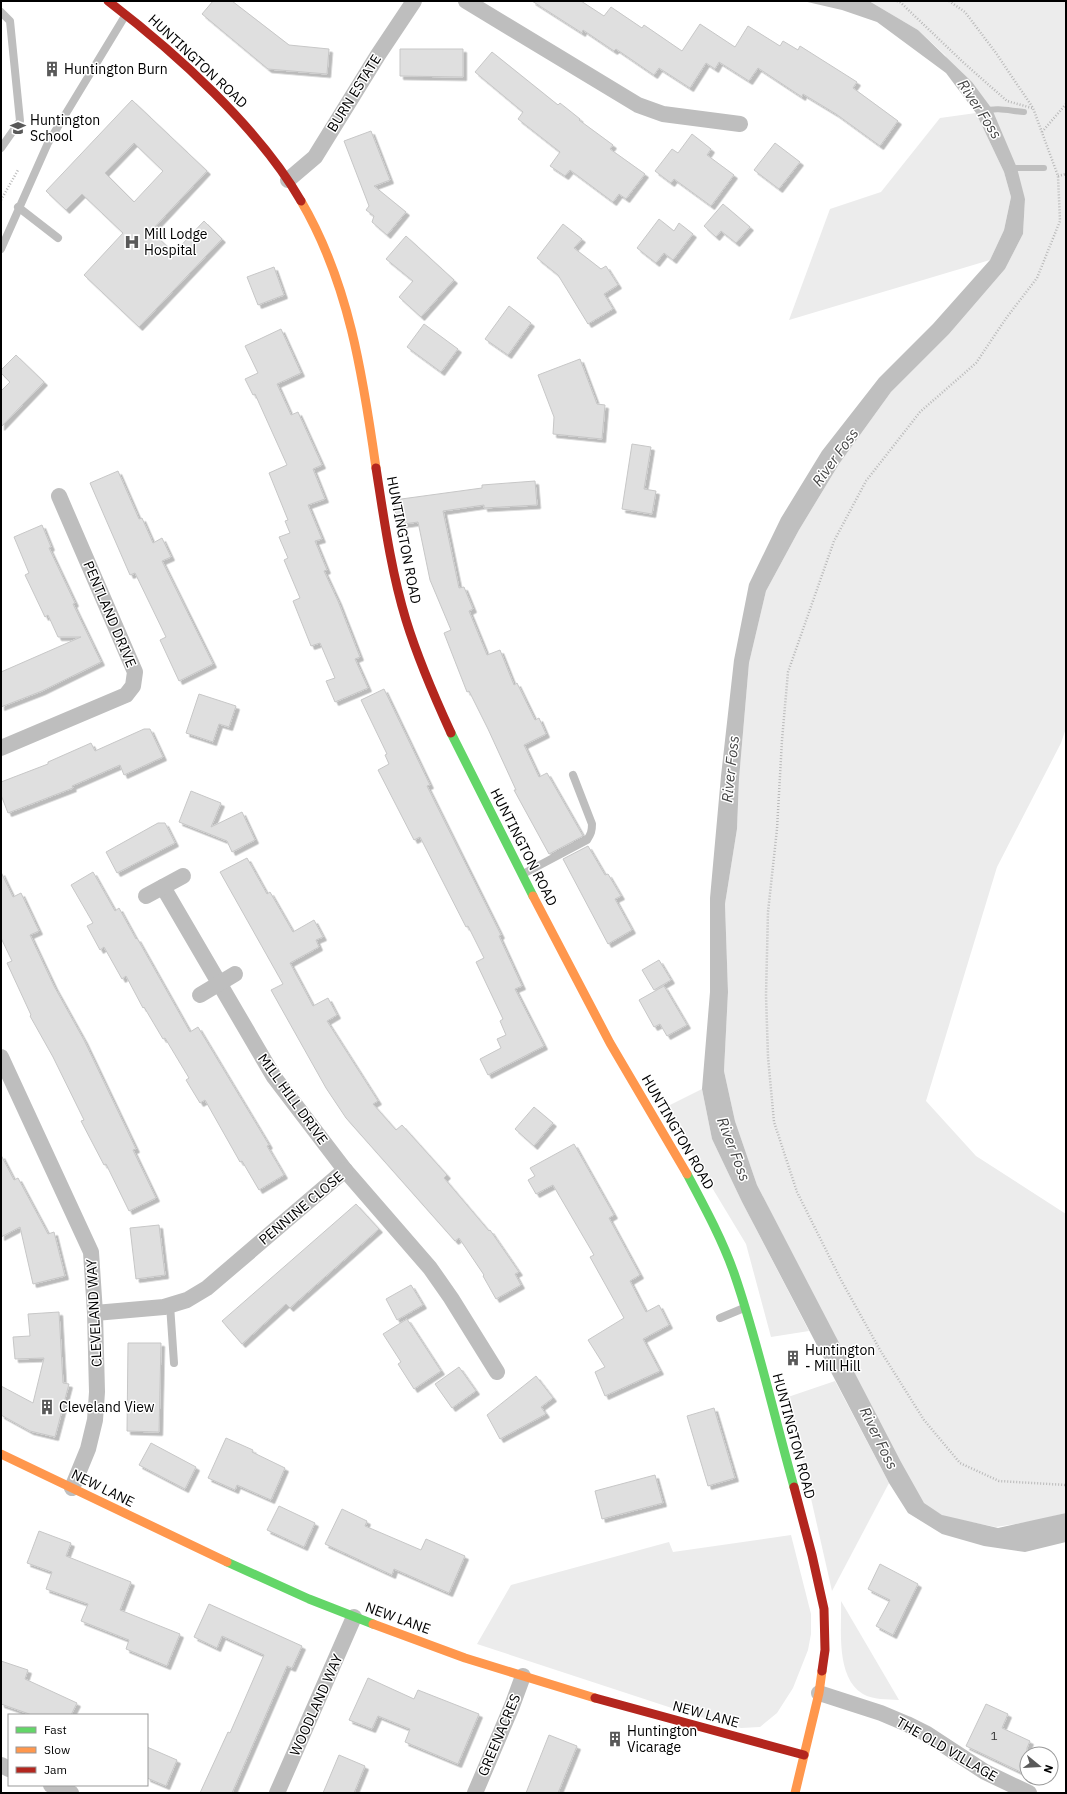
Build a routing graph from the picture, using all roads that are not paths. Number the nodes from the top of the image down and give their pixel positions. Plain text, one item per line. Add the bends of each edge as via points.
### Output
1 (108, 1) edge
2 (414, 1) edge
3 (466, 1) edge
4 (1, 12) edge
5 (126, 15) junction
6 (740, 124) dead end
7 (1, 148) edge
8 (288, 180) junction
9 (18, 207) junction
10 (58, 238) dead end
11 (1, 249) edge
12 (59, 496) dead end
13 (1, 748) edge
14 (573, 775) dead end
15 (522, 874) junction
16 (184, 876) dead end
17 (163, 887) junction
18 (146, 896) dead end
19 (235, 974) dead end
20 (219, 984) junction
21 (200, 995) dead end
22 (1, 1057) edge
23 (345, 1170) junction
24 (170, 1305) junction
25 (745, 1307) junction
26 (95, 1313) junction
27 (720, 1318) dead end
28 (174, 1363) dead end
29 (497, 1372) dead end
30 (1, 1454) edge
31 (72, 1488) junction
32 (354, 1617) junction
33 (523, 1676) junction
34 (819, 1693) junction
35 (804, 1755) junction
36 (54, 1786) edge
37 (71, 1793) edge
38 (277, 1793) edge
39 (475, 1793) edge
40 (795, 1793) edge
41 (1029, 1793) edge

1 - 5 street, HUNTINGTON ROAD
2 - 8 street, BURN ESTATE via 315,157
3 - 6 street via 638,105 663,114
4 - 7 lane via 10,21 20,121
5 - 8 street, HUNTINGTON ROAD via 234,112
5 - 9 lane via 48,143
8 - 15 street, HUNTINGTON ROAD via 314,224 334,266 348,315 374,454 385,532 399,596 413,641 464,762
9 - 10 lane
9 - 11 lane
12 - 13 street, PENTLAND DRIVE via 135,672 134,686 126,694
14 - 15 lane via 592,824 590,836 587,840
15 - 25 street, HUNTINGTON ROAD via 608,1038 715,1226
16 - 17 street
17 - 18 street
17 - 20 street, MILL HILL DRIVE
19 - 20 street
20 - 21 street
20 - 23 street, MILL HILL DRIVE via 274,1077
22 - 26 street, CLEVELAND WAY via 91,1252
23 - 24 street, PENNINE CLOSE via 207,1288 187,1300
23 - 29 street, PENNINE CLOSE via 430,1268
24 - 26 street, PENNINE CLOSE
24 - 28 lane
25 - 27 lane
25 - 34 street, HUNTINGTON ROAD via 812,1555 824,1609 825,1650
26 - 31 street, CLEVELAND WAY via 95,1420 88,1449
30 - 31 street, NEW LANE
31 - 32 street, NEW LANE via 216,1557
32 - 33 street, NEW LANE
32 - 38 street, WOODLAND WAY
33 - 35 street, NEW LANE via 573,1693
33 - 39 street, GREENACRES
34 - 35 street, HUNTINGTON ROAD
34 - 41 street, THE OLD VILLAGE via 907,1724 985,1772
35 - 40 street, HUNTINGTON ROAD
36 - 37 street

